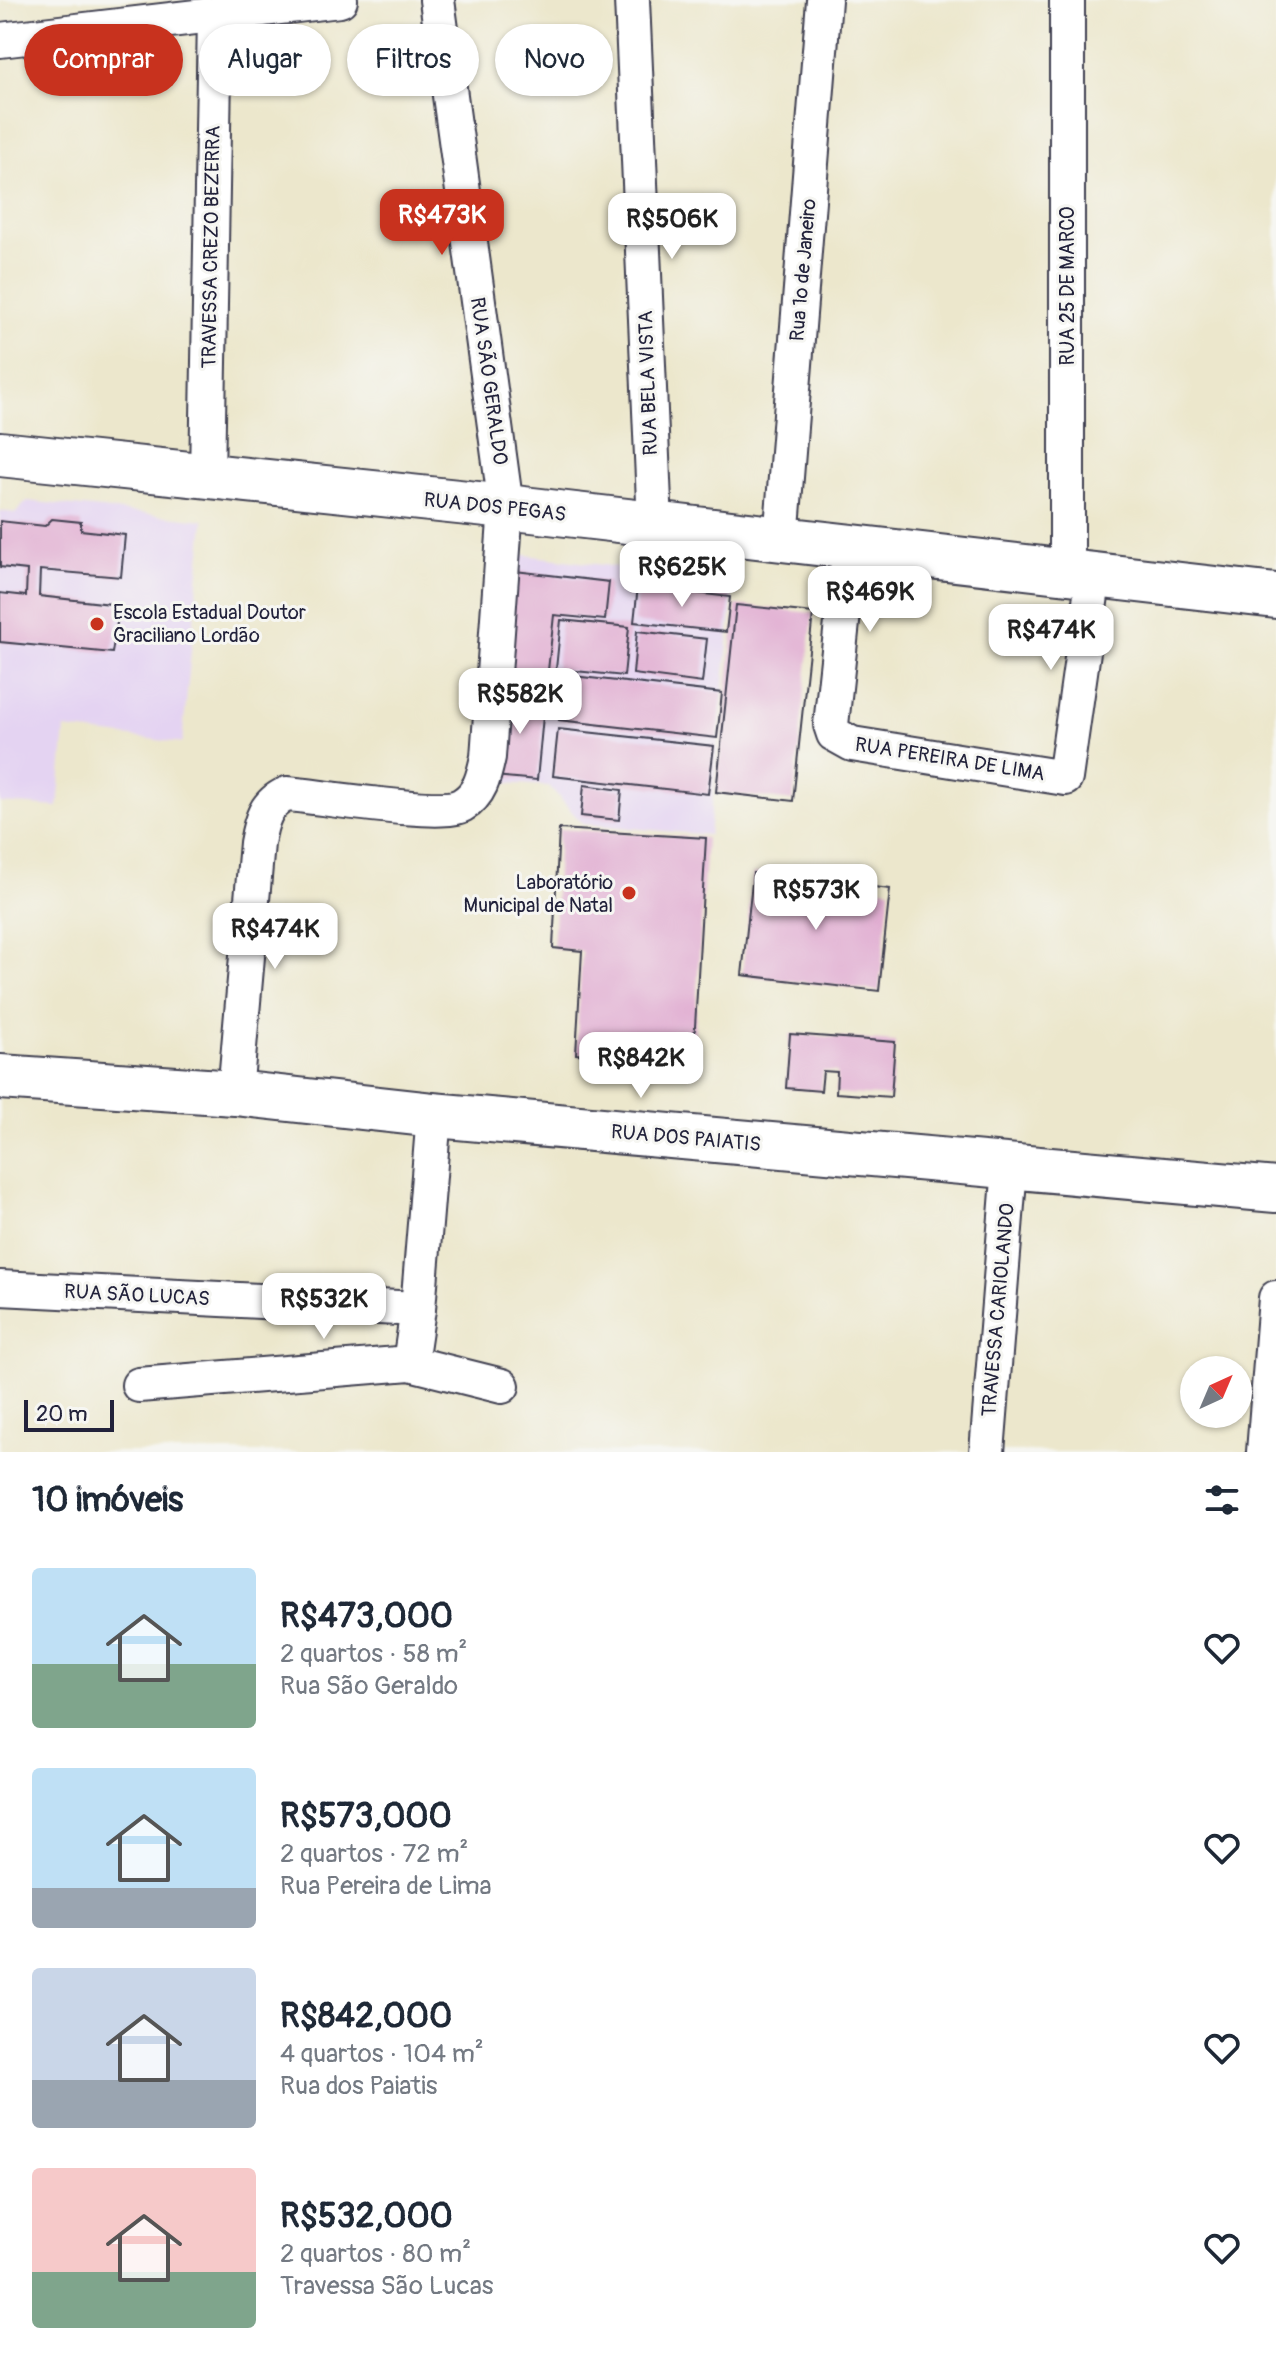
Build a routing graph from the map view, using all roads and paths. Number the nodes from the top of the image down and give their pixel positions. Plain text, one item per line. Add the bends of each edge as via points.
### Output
1 (340, 0) edge
2 (437, 0) edge
3 (632, 0) edge
4 (824, 0) edge
5 (1067, 0) edge
6 (215, 15) junction
7 (0, 40) edge
8 (0, 454) edge
9 (207, 478) junction
10 (506, 507) junction
11 (655, 525) junction
12 (781, 540) junction
13 (850, 548) junction
14 (1081, 573) junction
15 (1276, 596) edge
16 (1065, 778) joint
17 (0, 1077) edge
18 (235, 1093) junction
19 (434, 1115) junction
20 (1010, 1167) junction
21 (1276, 1190) edge
22 (0, 1288) edge
23 (1276, 1298) edge
24 (418, 1309) junction
25 (410, 1363) junction
26 (139, 1385) dead end
27 (502, 1386) dead end
28 (987, 1452) edge
29 (1264, 1452) edge

1 - 6 street
2 - 10 street, RUA SÃO GERALDO
3 - 11 street, RUA BELA VISTA
4 - 12 street, Rua 1º de Janeiro
5 - 14 street, RUA 25 DE MARCO
6 - 7 street
6 - 9 street, TRAVESSA CREZO BEZERRA
8 - 9 main road, RUA DOS PEGAS
9 - 10 main road, RUA DOS PEGAS
10 - 11 main road, RUA DOS PEGAS
10 - 18 street, RUA SÃO GERALDO via 483,780 459,807 287,794 268,807 257,843
11 - 12 main road, RUA DOS PEGAS
12 - 13 main road, RUA DOS PEGAS
13 - 14 main road, RUA DOS PEGAS
13 - 16 street, RUA PEREIRA DE LIMA via 834,734 852,744
14 - 15 main road, RUA DOS PEGAS
14 - 16 street, RUA 25 DE MARCO
17 - 18 main road, RUA DOS PAIATIS
18 - 19 main road, RUA DOS PAIATIS
19 - 20 main road, RUA DOS PAIATIS
19 - 24 street
20 - 21 main road, RUA DOS PAIATIS
20 - 28 street, TRAVESSA CARIOLANDO
22 - 24 street, RUA SÃO LUCAS
23 - 29 street
24 - 25 street
25 - 26 street
25 - 27 street

